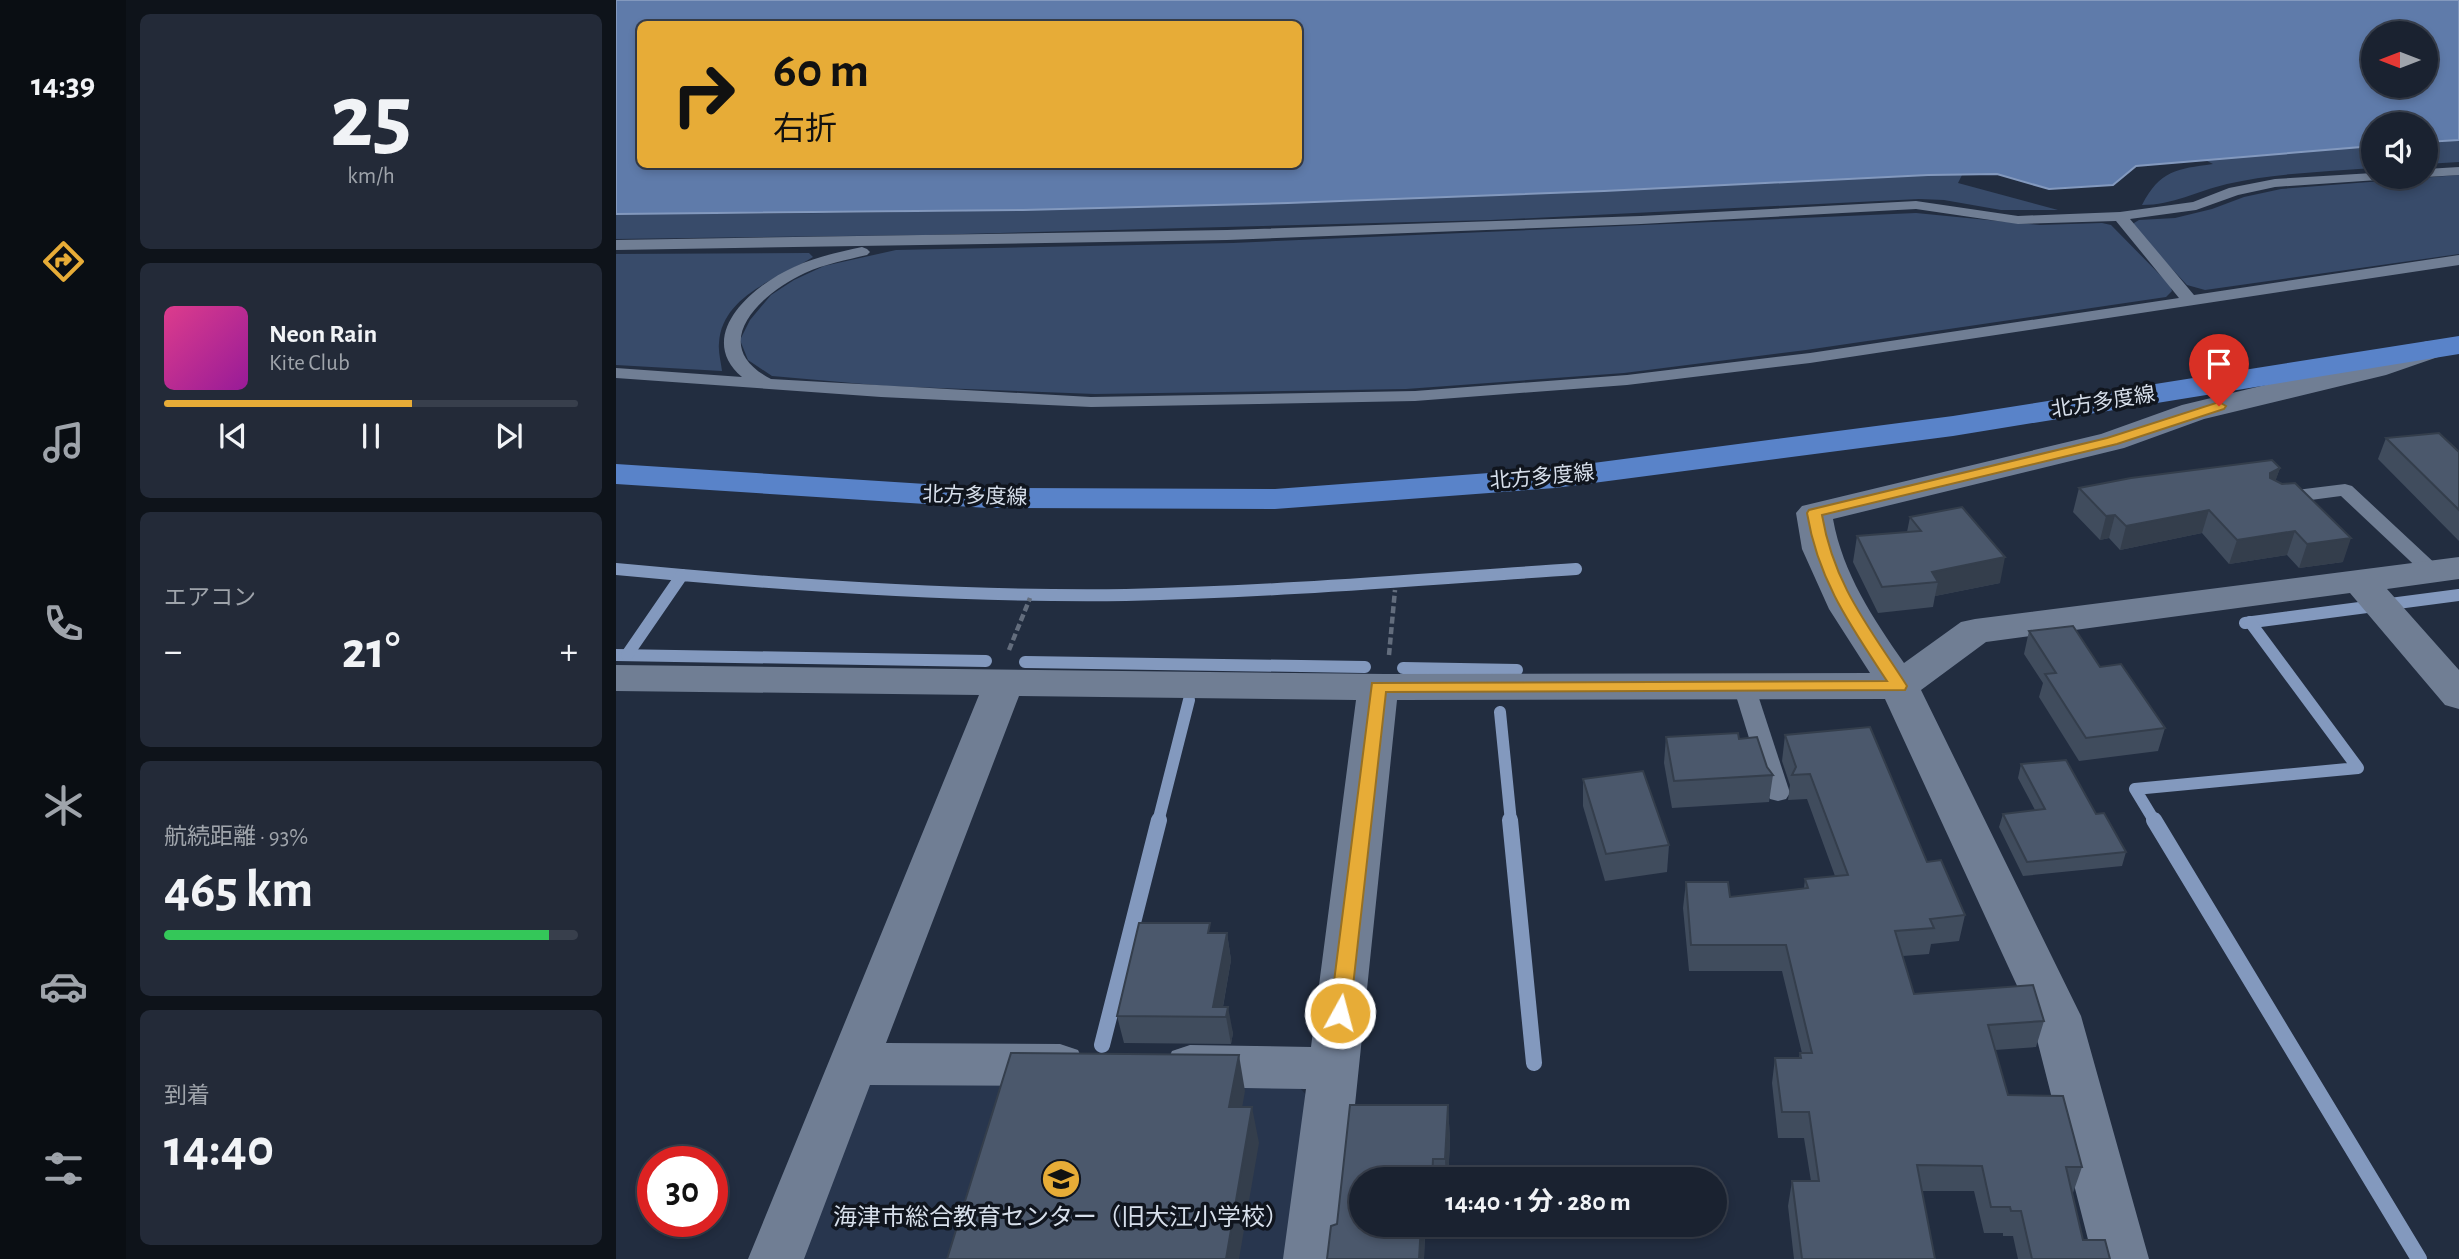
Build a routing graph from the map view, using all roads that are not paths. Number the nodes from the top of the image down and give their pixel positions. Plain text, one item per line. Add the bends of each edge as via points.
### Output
1 (2459, 171) edge
2 (2438, 172) edge
3 (2361, 178) edge
4 (2120, 216) junction
5 (916, 242) junction
6 (616, 245) edge
7 (2459, 260) edge
8 (2189, 300) junction
9 (2443, 347) edge
10 (616, 373) edge
11 (768, 384) junction
12 (616, 474) edge
13 (2274, 499) edge
14 (2446, 570) edge
15 (2373, 597) junction
16 (1000, 682) junction
17 (1744, 686) junction
18 (1899, 686) junction
19 (622, 687) edge
20 (1382, 687) junction
21 (2459, 696) edge
22 (1779, 793) dead end
23 (852, 1064) junction
24 (1334, 1068) junction
25 (776, 1259) edge
26 (1311, 1259) edge
27 (2121, 1259) edge

1 - 2 lane
3 - 4 lane via 2275,183 2234,191 2196,206
4 - 5 lane via 2018,220 1916,205 1600,222
4 - 8 lane
5 - 6 lane
5 - 11 lane via 832,258 792,273 747,307 734,323 731,340 744,370
7 - 8 lane
8 - 11 lane via 1628,380 1415,396 1091,402
9 - 12 main road, 北方多度線 via 1953,426 1582,474 1275,499 988,498
9 - 18 street via 2193,412 2112,441 1814,513 1820,548 1848,609
10 - 11 lane
13 - 14 lane via 2345,490
14 - 15 street
15 - 18 street via 1975,631
15 - 21 street
16 - 19 street
16 - 20 street
16 - 23 street
17 - 18 street
17 - 20 street
17 - 22 lane
18 - 27 street via 2056,1016
20 - 24 street
23 - 24 street
23 - 25 street
24 - 26 street

